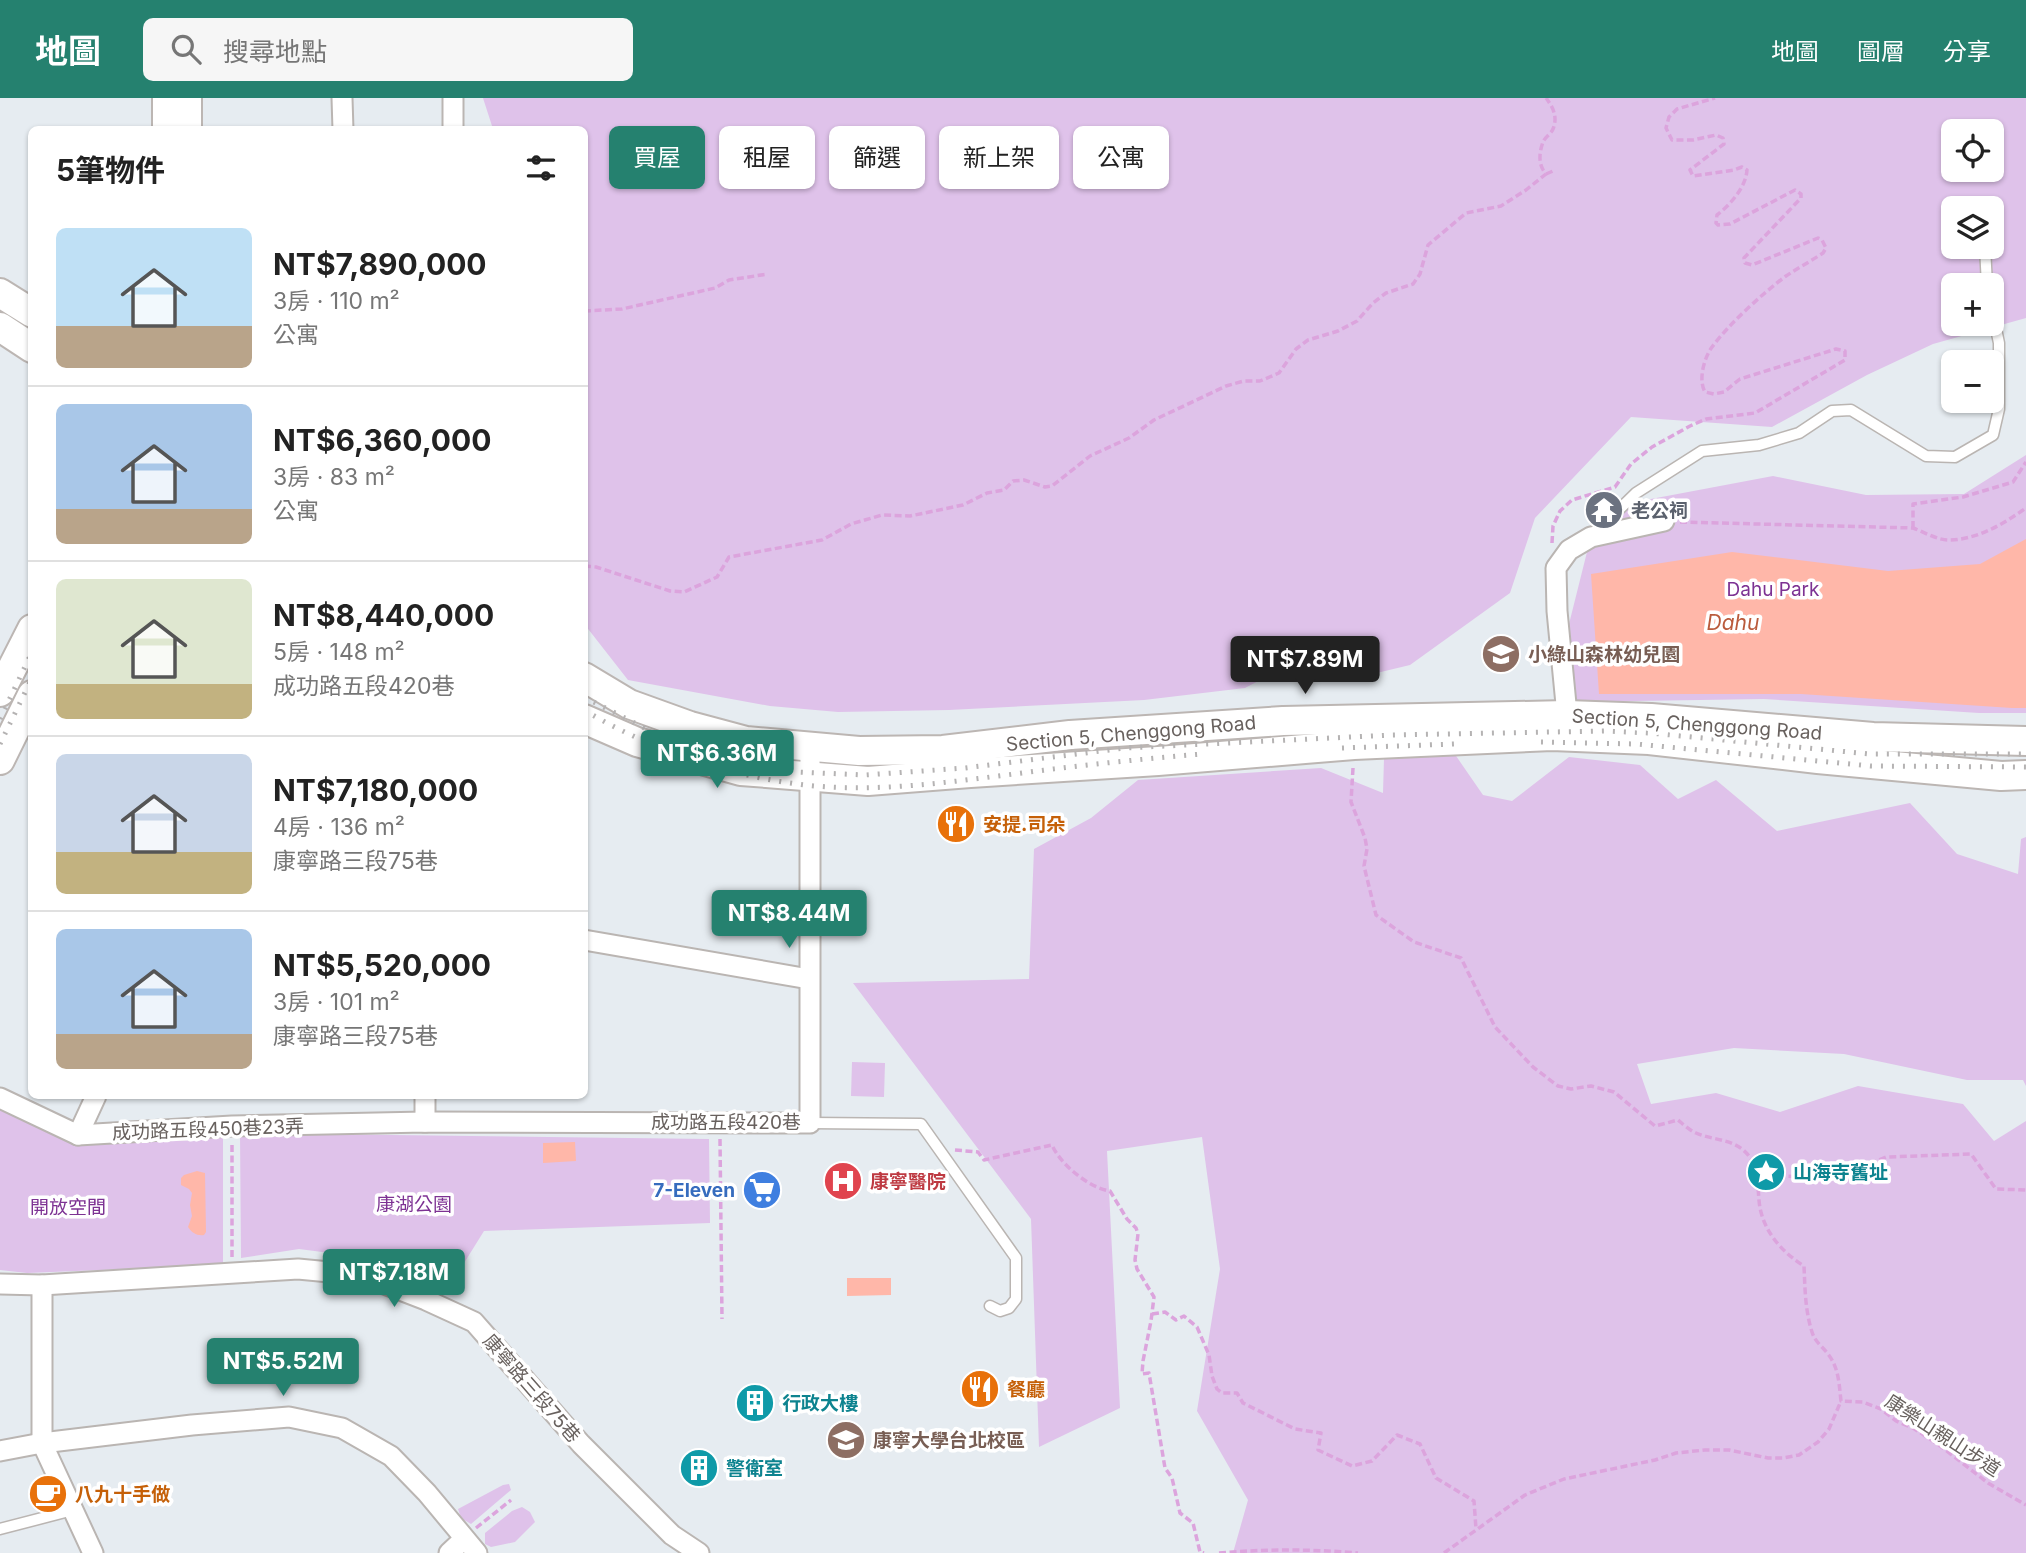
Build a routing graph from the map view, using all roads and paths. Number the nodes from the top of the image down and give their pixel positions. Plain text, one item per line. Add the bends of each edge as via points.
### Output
1 (167, 98) edge
2 (187, 98) edge
3 (342, 98) edge
4 (453, 98) edge
5 (1546, 98) edge
6 (1715, 98) edge
7 (167, 126) edge
8 (187, 126) edge
9 (342, 126) edge
10 (453, 126) edge
11 (1553, 171) dead end
12 (1546, 174) junction
13 (768, 274) dead end
14 (0, 293) edge
15 (28, 310) edge
16 (588, 311) edge
17 (0, 327) edge
18 (1998, 336) edge
19 (28, 345) edge
20 (2026, 462) edge
21 (2026, 508) edge
22 (1664, 521) joint
23 (1913, 528) junction
24 (1591, 537) junction
25 (1552, 549) dead end
26 (588, 566) edge
27 (28, 637) edge
28 (588, 679) edge
29 (0, 692) edge
30 (18, 706) edge
31 (588, 721) edge
32 (1568, 726) junction
33 (2026, 741) edge
34 (1354, 745) junction
35 (810, 747) junction
36 (0, 760) edge
37 (2026, 775) edge
38 (809, 778) junction
39 (588, 941) edge
40 (810, 979) junction
41 (0, 1098) edge
42 (95, 1099) edge
43 (425, 1099) edge
44 (425, 1122) junction
45 (810, 1123) junction
46 (232, 1126) junction
47 (78, 1135) junction
48 (720, 1139) dead end
49 (978, 1152) dead end
50 (1757, 1175) junction
51 (2026, 1190) edge
52 (232, 1272) junction
53 (0, 1284) edge
54 (42, 1285) junction
55 (990, 1306) dead end
56 (1152, 1314) junction
57 (722, 1319) dead end
58 (1841, 1401) junction
59 (41, 1443) junction
60 (0, 1451) edge
61 (511, 1500) dead end
62 (2026, 1505) edge
63 (73, 1510) junction
64 (0, 1529) edge
65 (1476, 1529) junction
66 (470, 1546) edge
67 (93, 1553) edge
68 (449, 1553) edge
69 (699, 1553) edge
70 (1202, 1553) edge
71 (1219, 1553) edge
72 (1358, 1553) edge
73 (1444, 1553) edge

1 - 7 main road
2 - 8 main road
3 - 9 street
4 - 10 street
5 - 12 path via 1555,113 1540,159
6 - 25 path via 1677,109 1668,117 1666,128 1672,140 1723,138 1724,144 1690,170 1693,176 1742,167 1747,170 1746,180 1717,215 1716,223 1730,224 1795,190 1801,194 1744,258 1745,263 1752,265 1818,238 1826,248 1747,309 1710,349 1701,386 1705,392 1724,392 1740,379 1836,349 1845,351 1845,360 1755,413 1706,419 1652,447 1631,464 1615,487 1572,500 1560,512 1553,526
11 - 12 path
12 - 26 path via 1501,206 1466,213 1428,245 1413,284 1386,293 1357,321 1308,340 1279,373 1226,386 1154,421 1090,456 1052,486 1013,481 1004,490 963,505 910,516 882,515 851,524 822,540 729,557 717,577 684,592
13 - 16 path via 622,309
14 - 15 main road
17 - 19 main road
18 - 24 lane via 1999,409 1993,435 1955,457 1926,456 1852,410 1832,411 1799,433 1759,446 1702,451 1636,493
20 - 23 path via 2013,482 1963,498 1913,504
21 - 23 path via 1985,533 1948,541
22 - 23 path
22 - 24 street
24 - 32 street via 1569,550 1556,568
27 - 29 main road
28 - 35 main road, Section 5, Chenggong Road via 629,704 690,726 746,741
30 - 36 main road
31 - 38 main road, Section 5, Chenggong Road via 637,742 741,771
32 - 33 main road, Section 5, Chenggong Road via 1650,718 1873,737
32 - 34 main road, Section 5, Chenggong Road
32 - 35 main road, Section 5, Chenggong Road via 1283,721 943,750
32 - 37 main road, Section 5, Chenggong Road via 1818,759
34 - 38 main road, Section 5, Chenggong Road via 868,781
34 - 50 path via 1351,803 1365,838 1364,866 1376,915 1414,942 1461,958 1495,1027 1558,1086 1591,1086 1614,1092 1655,1126 1678,1120 1694,1132 1728,1141 1751,1158
35 - 38 street, 成功路五段420巷
38 - 40 street, 成功路五段420巷
39 - 40 street
40 - 45 street, 成功路五段420巷
41 - 47 street, 成功路五段450巷23弄
42 - 47 street
43 - 44 street
44 - 45 street, 成功路五段420巷
44 - 46 street, 成功路五段450巷23弄
45 - 55 lane via 921,1124 1016,1258 1016,1299 1000,1311
46 - 47 street, 成功路五段450巷23弄
46 - 52 path
48 - 57 path
49 - 56 path via 984,1160 1052,1145 1062,1162 1093,1186 1110,1191 1136,1228 1135,1260 1154,1297
50 - 51 path via 1835,1178 1886,1157 1971,1154 1996,1189
50 - 58 path via 1760,1209 1772,1238 1804,1266 1812,1331 1838,1370
52 - 54 street, 康寧路三段75巷
52 - 69 street, 康寧路三段75巷 via 298,1269 361,1275 474,1322 581,1444 672,1535
53 - 54 street, 康寧路三段75巷
54 - 59 street
56 - 65 path via 1165,1312 1176,1320 1184,1316 1197,1327 1217,1389 1237,1393 1243,1404 1295,1429 1321,1433 1318,1450 1352,1466 1373,1461 1396,1435 1420,1444 1436,1478 1474,1502
56 - 70 path via 1142,1374 1149,1373 1165,1468 1180,1513 1194,1523
58 - 62 path, 康樂山親山步道 via 1881,1409
58 - 65 path via 1829,1429 1799,1455 1768,1458 1705,1450 1564,1479 1525,1495
59 - 60 street
59 - 63 street
59 - 66 street via 289,1418 342,1428 391,1457
61 - 66 path
63 - 64 lane
63 - 67 street
65 - 73 path
66 - 68 street
71 - 72 path via 1308,1549

